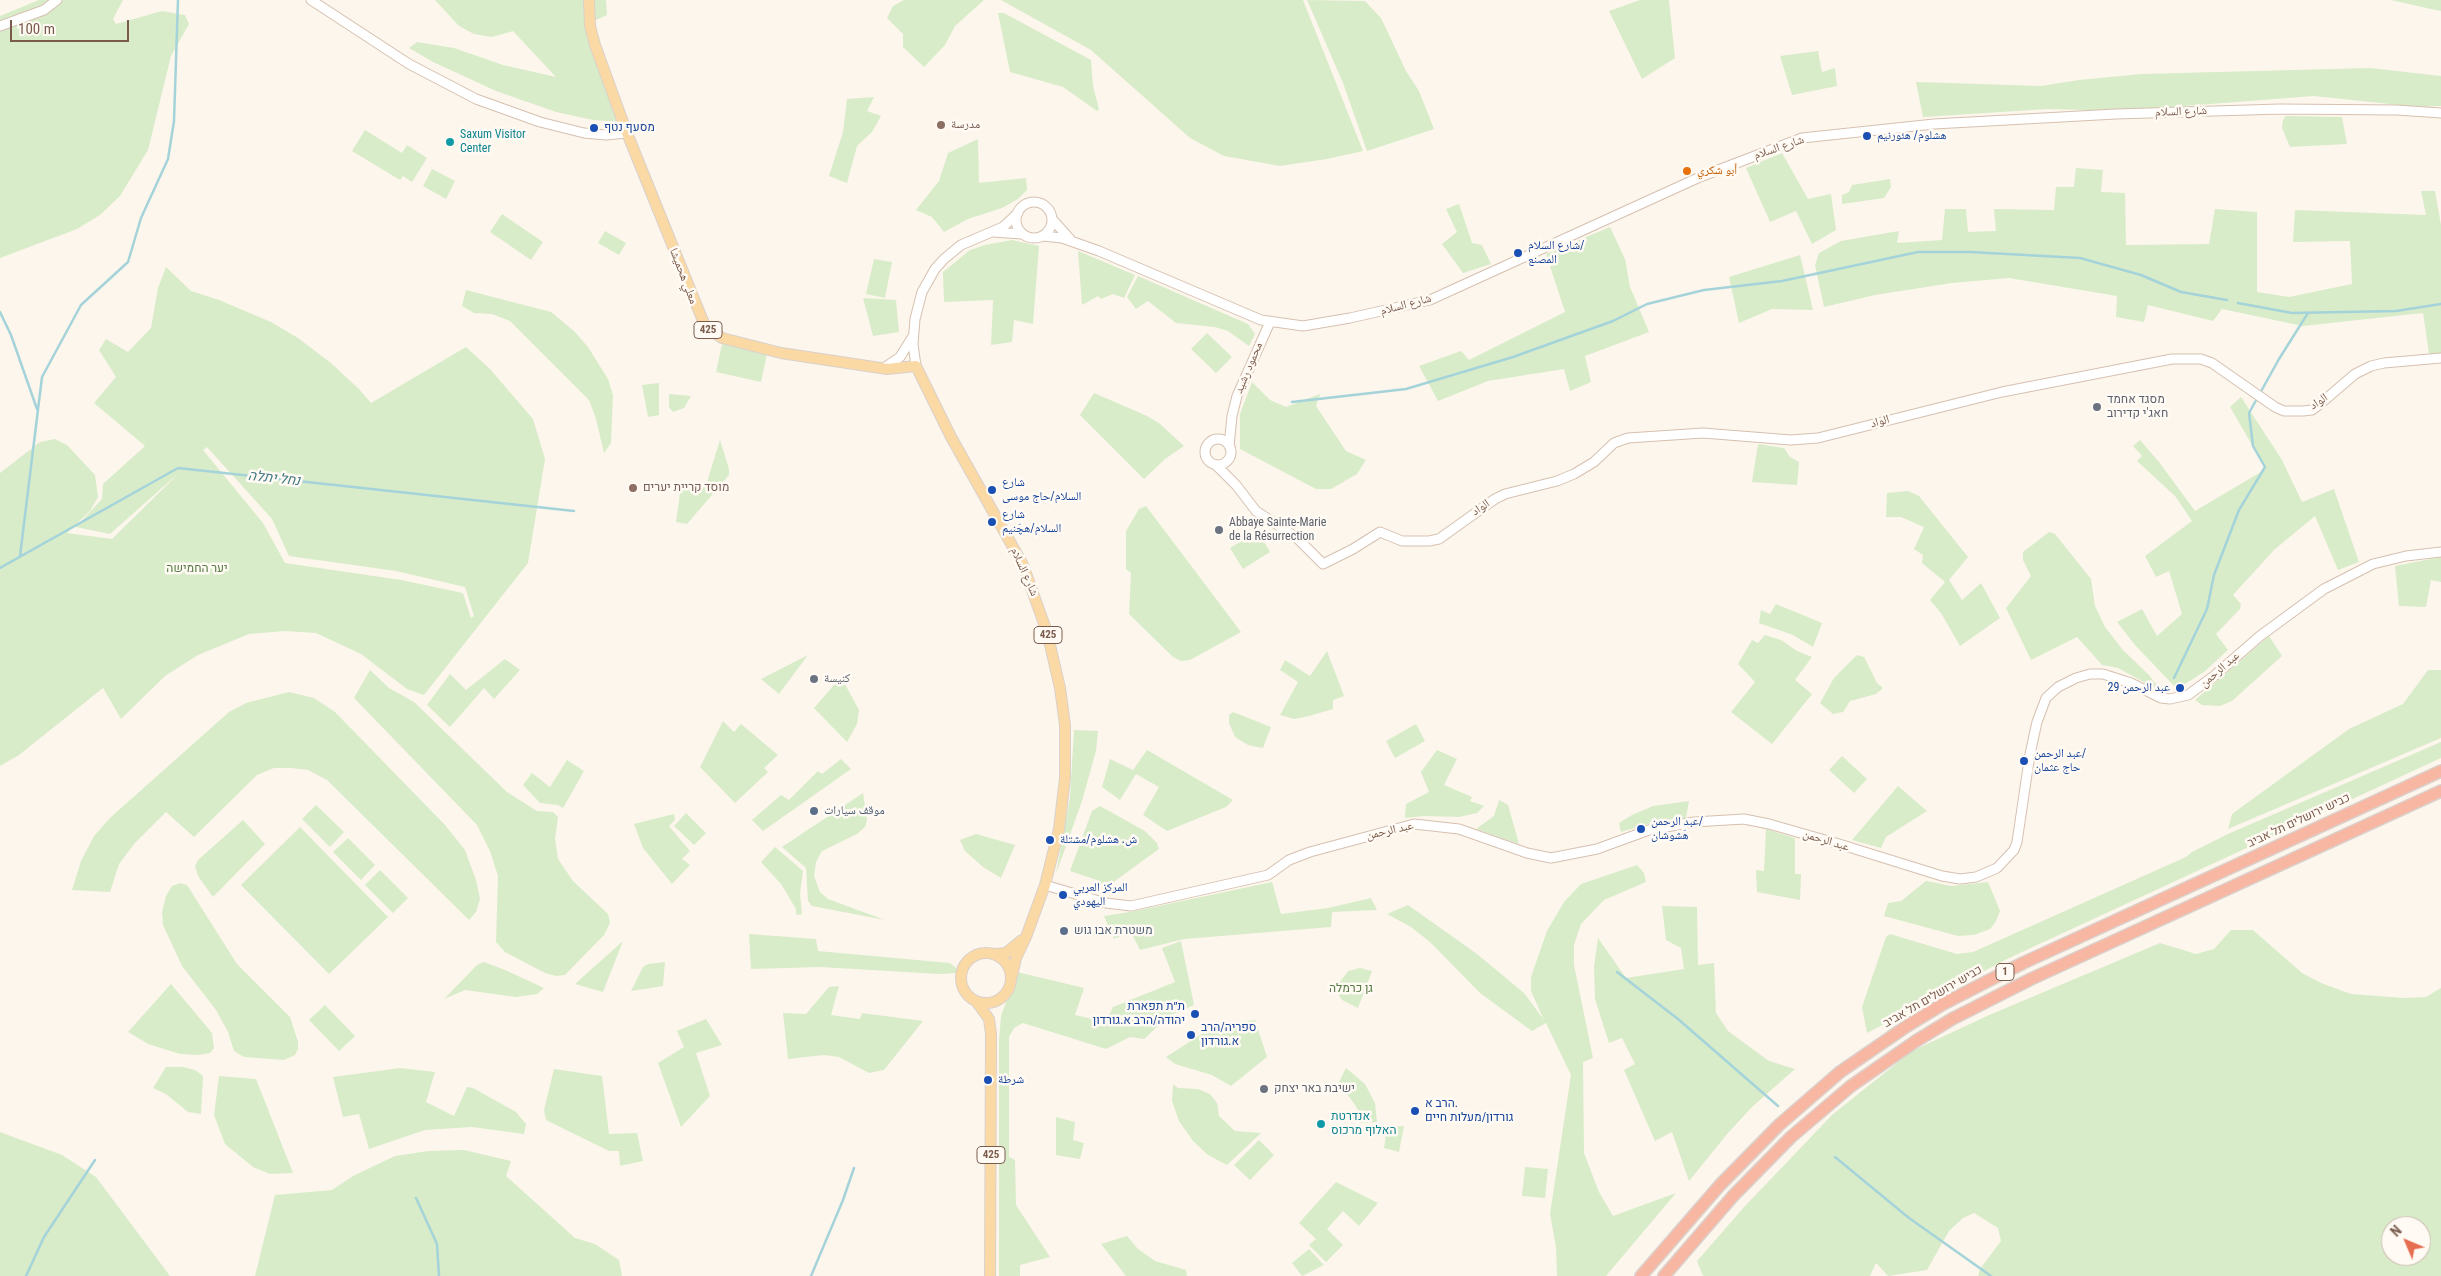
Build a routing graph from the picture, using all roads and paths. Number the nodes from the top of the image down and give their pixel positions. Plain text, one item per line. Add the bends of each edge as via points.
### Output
1 (57, 0) edge
2 (311, 0) edge
3 (590, 0) edge
4 (0, 26) edge
5 (2441, 113) edge
6 (627, 133) junction
7 (1018, 212) junction
8 (1052, 219) junction
9 (986, 234) junction
10 (1022, 234) junction
11 (1044, 236) junction
12 (1074, 242) junction
13 (1270, 322) junction
14 (913, 338) junction
15 (2441, 358) edge
16 (916, 366) junction
17 (883, 369) junction
18 (1232, 416) junction
19 (1216, 439) junction
20 (1229, 446) junction
21 (1228, 460) junction
22 (1216, 465) junction
23 (1236, 484) junction
24 (2441, 552) edge
25 (2441, 771) edge
26 (2441, 791) edge
27 (1045, 885) junction
28 (1029, 929) junction
29 (995, 954) junction
30 (1012, 976) junction
31 (1005, 995) junction
32 (976, 1001) junction
33 (991, 1034) junction
34 (990, 1276) edge
35 (1641, 1276) edge
36 (1664, 1276) edge

1 - 4 street via 44,10
2 - 6 street via 415,68 476,99 584,134
3 - 6 main road, 425 via 592,35
5 - 13 street, شارع السلام via 2275,110 2103,115 1934,124 1802,138 1700,177 1430,300 1319,324 1303,326
6 - 17 main road, معلي هحميشا / 425 via 690,294 708,330 730,340 780,353
7 - 8 street via 1027,204 1039,203 1049,210
7 - 9 street, شارع السلام via 1003,227
7 - 10 street via 1017,224
8 - 11 street via 1051,227
8 - 12 street, شارع السلام
9 - 10 street, شارع السلام
9 - 14 street, شارع السلام via 953,251 935,269 918,304
10 - 11 street via 1033,238
11 - 12 street, شارع السلام
12 - 13 street, شارع السلام
13 - 18 street, محمود رشيد via 1240,386
14 - 16 street, شارع السلام
14 - 17 street via 900,357
15 - 23 street, الواد via 2371,366 2355,374 2312,410 2303,411 2284,411 2221,368 2190,358 2148,362 2002,392 1818,438 1791,440 1703,433 1628,438 1614,443 1594,462 1574,474 1495,499 1440,539 1402,541 1380,532 1323,564 1296,537 1256,511
16 - 17 main road, معلي هحميشا / 425
16 - 27 main road, شارع السلام / 425 via 958,450 1023,565 1049,638 1063,708 1065,756 1062,812
18 - 19 street, محمود رشيد
18 - 20 street, محمود رشيد
19 - 20 street via 1225,441
19 - 22 street via 1207,444 1205,453 1208,462
20 - 21 street
21 - 22 street
21 - 23 street
22 - 23 street
24 - 27 street, عبد الرحمن via 2373,564 2324,589 2188,695 2162,698 2132,683 2103,674 2076,678 2058,687 2046,698 2037,722 2014,850 1997,868 1976,877 1942,876 1769,824 1744,820 1694,822 1649,830 1597,849 1551,858 1533,855 1460,829 1408,825 1304,855 1268,875 1131,906 1106,903
25 - 35 highway, כביש ירושלים תל אביב / 1 via 2023,963 1907,1026 1840,1072 1779,1125 1720,1185
26 - 36 highway, 1 via 2023,983 1916,1040 1851,1086 1791,1138 1733,1196
27 - 28 main road, شارع السلام / 425
28 - 29 main road, شارع السلام / 425 via 1012,949
28 - 30 main road, شارع السلام / 425
29 - 30 main road via 1007,963
29 - 32 main road, 425 via 973,956 963,968 962,984
30 - 31 main road, 425
31 - 32 main road via 991,1002
31 - 33 main road, 425 via 994,1013
32 - 33 main road, 425 via 989,1018
33 - 34 main road, 425

